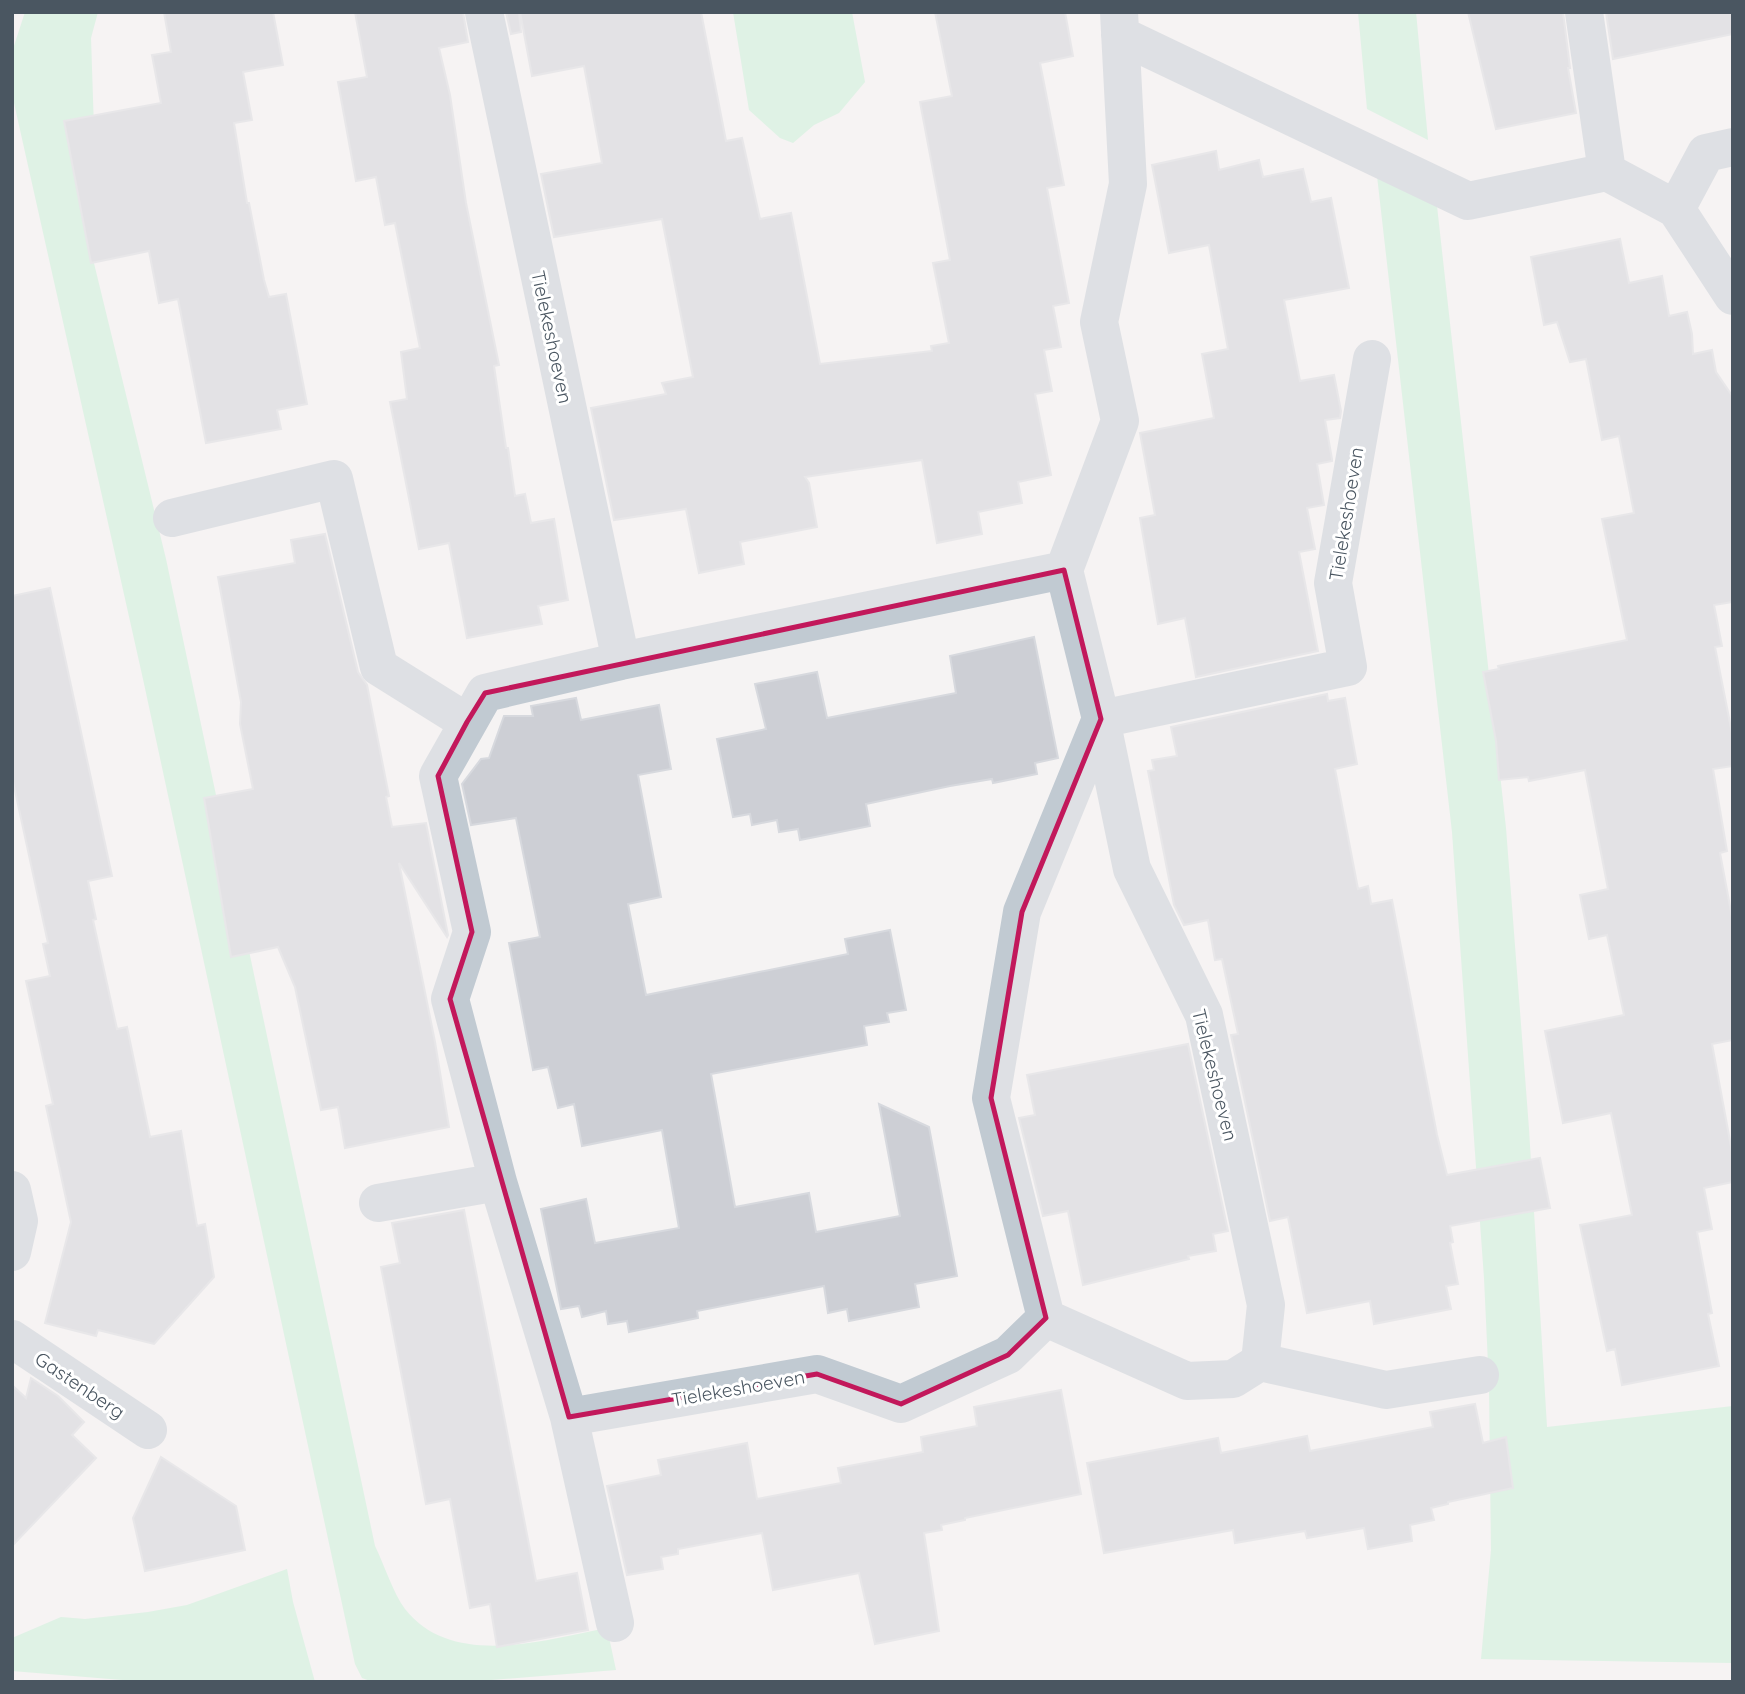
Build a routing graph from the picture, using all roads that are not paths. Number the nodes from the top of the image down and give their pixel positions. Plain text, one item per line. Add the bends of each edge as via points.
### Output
1 (484, 12) edge
2 (1584, 12) edge
3 (1119, 24) edge
4 (1733, 147) edge
5 (1607, 172) junction
6 (1676, 209) junction
7 (1733, 296) edge
8 (1372, 359) dead end
9 (172, 518) dead end
10 (1065, 570) junction
11 (621, 661) junction
12 (1101, 719) junction
13 (467, 722) junction
14 (498, 1182) junction
15 (12, 1190) edge
16 (378, 1203) dead end
17 (12, 1252) edge
18 (1046, 1318) junction
19 (12, 1339) edge
20 (1261, 1362) junction
21 (1480, 1375) dead end
22 (569, 1417) junction
23 (148, 1430) dead end
24 (615, 1623) dead end

1 - 11 street, Tielekeshoeven
2 - 5 street
3 - 5 street via 1468,201
3 - 10 street via 1128,184 1099,322 1120,421
4 - 6 street via 1706,153
5 - 6 street
6 - 7 street
8 - 12 street, Tielekeshoeven via 1333,583 1348,667
9 - 13 street via 334,479 379,667
10 - 11 street
10 - 12 street, Tielekeshoeven
11 - 13 street via 485,693
12 - 18 street via 1022,912 992,1098
12 - 20 street, Tielekeshoeven via 1132,869 1204,1016 1266,1305
13 - 14 street via 438,776 472,932 450,999
14 - 16 street
14 - 22 street
15 - 17 street via 19,1221
18 - 20 street via 1187,1381 1233,1380
18 - 22 street, Tielekeshoeven via 1008,1355 901,1404 817,1374
19 - 23 street, Gastenberg
20 - 21 street via 1386,1390
22 - 24 street

